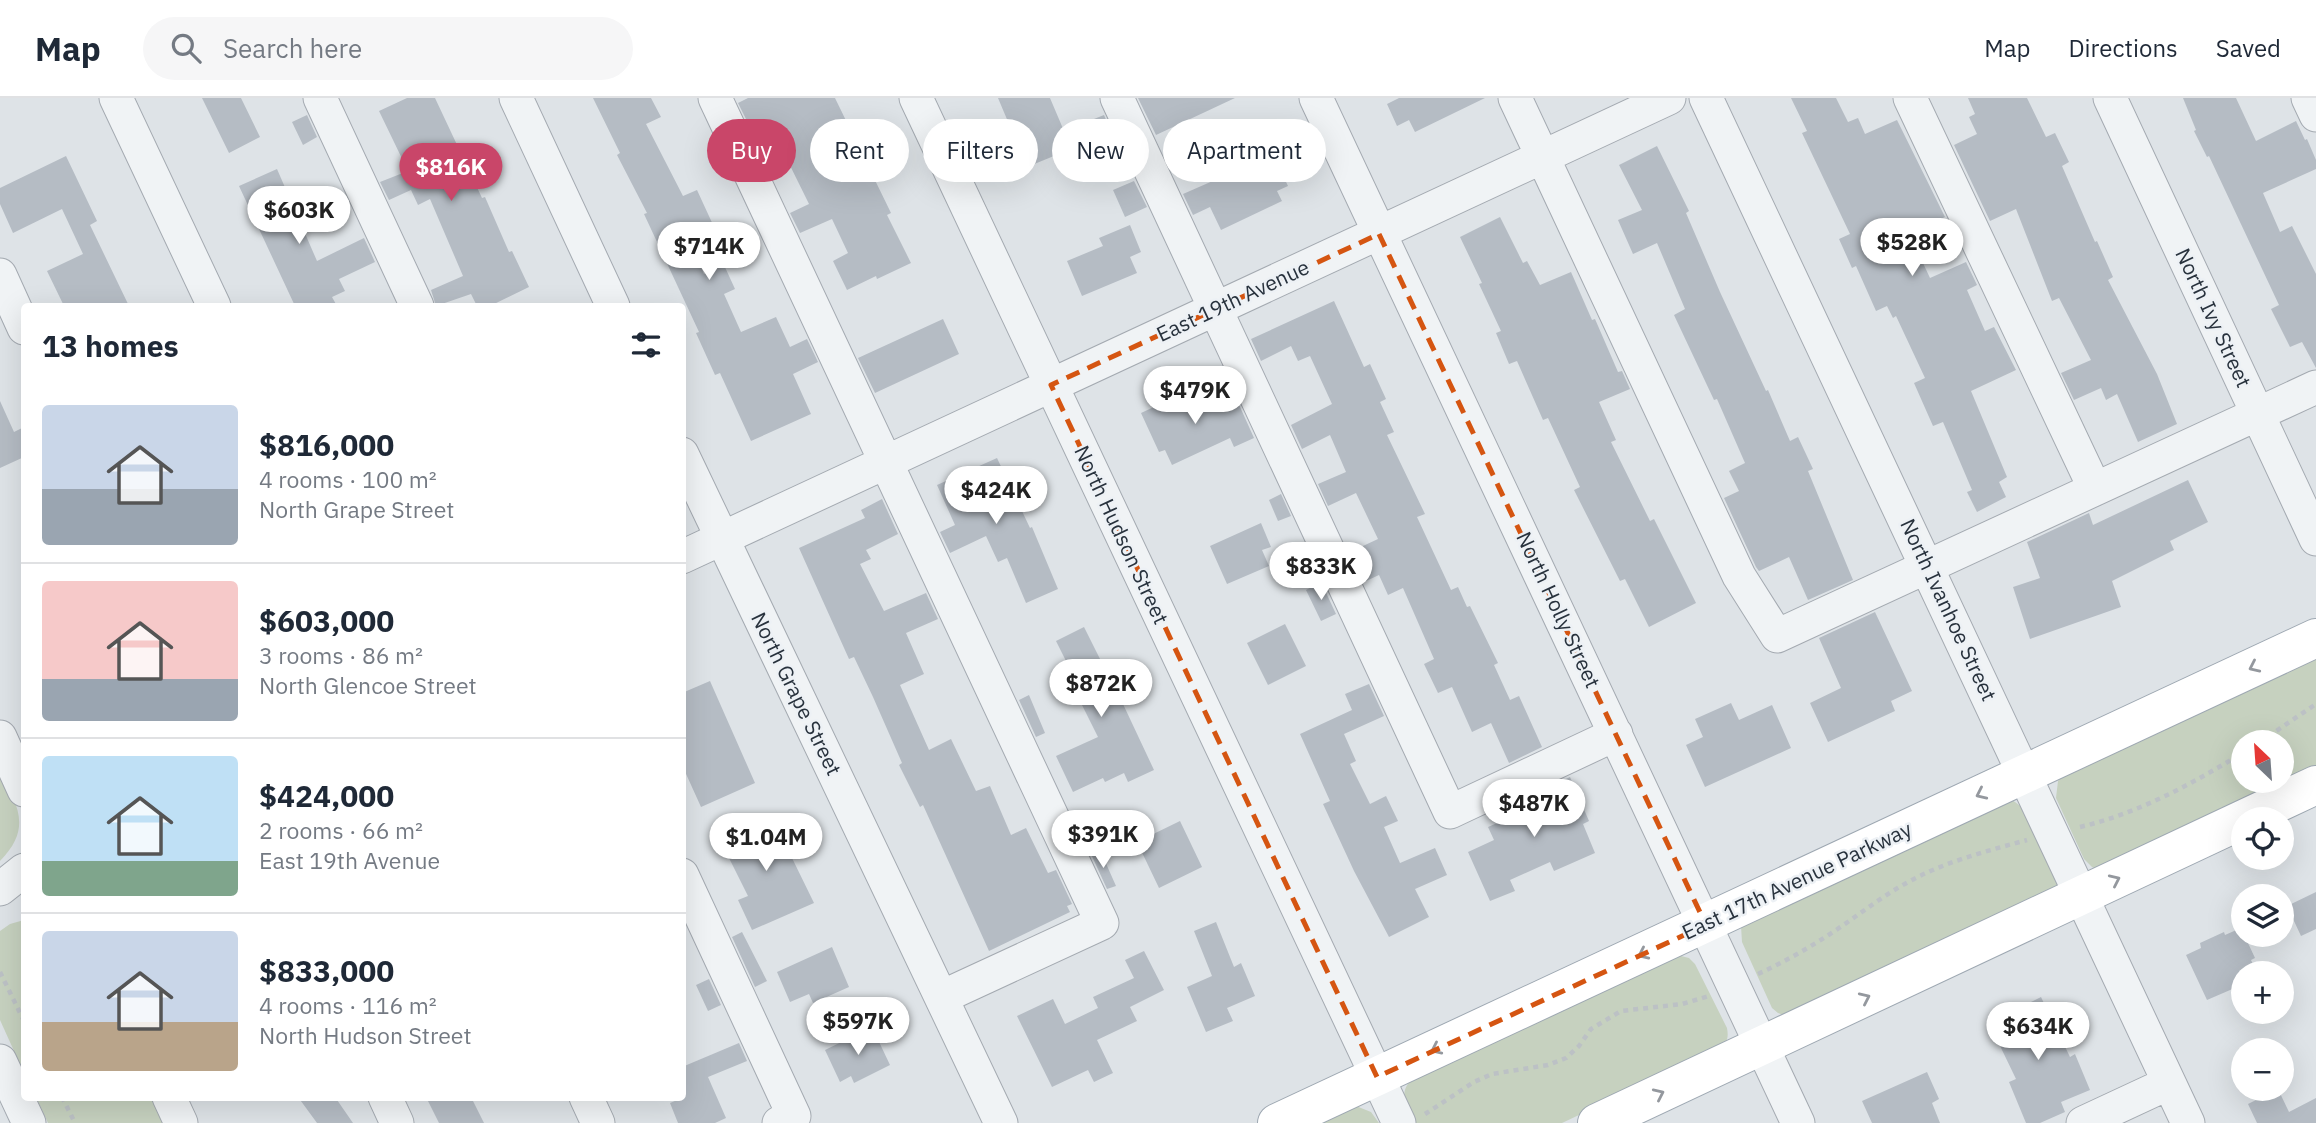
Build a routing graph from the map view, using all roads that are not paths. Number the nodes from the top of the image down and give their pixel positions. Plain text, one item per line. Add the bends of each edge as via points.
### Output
1 (116, 98) edge
2 (320, 98) edge
3 (516, 98) edge
4 (715, 98) edge
5 (916, 98) edge
6 (1117, 98) edge
7 (1316, 98) edge
8 (1515, 98) edge
9 (1669, 98) edge
10 (1706, 98) edge
11 (1910, 98) edge
12 (2110, 98) edge
13 (2308, 98) edge
14 (2316, 115) edge
15 (1543, 158) junction
16 (1379, 234) junction
17 (0, 275) edge
18 (213, 303) edge
19 (416, 303) edge
20 (612, 303) edge
21 (1217, 309) junction
22 (21, 321) edge
23 (1051, 385) junction
24 (2316, 387) edge
25 (2257, 414) junction
26 (686, 462) edge
27 (887, 462) junction
28 (2095, 489) junction
29 (722, 539) junction
30 (2316, 539) edge
31 (686, 555) edge
32 (1928, 567) junction
33 (2316, 638) edge
34 (1616, 734) junction
35 (0, 737) edge
36 (2024, 774) junction
37 (21, 783) edge
38 (2316, 785) edge
39 (21, 872) edge
40 (686, 883) edge
41 (0, 889) edge
42 (2081, 895) junction
43 (1706, 925) junction
44 (942, 997) junction
45 (1762, 1046) junction
46 (0, 1061) edge
47 (1377, 1077) junction
48 (2169, 1083) junction
49 (171, 1101) edge
50 (387, 1101) edge
51 (588, 1101) edge
52 (15, 1106) edge
53 (1410, 1120) edge
54 (181, 1123) edge
55 (397, 1123) edge
56 (598, 1123) edge
57 (779, 1123) edge
58 (1001, 1123) edge
59 (1278, 1123) edge
60 (1597, 1123) edge
61 (1798, 1123) edge
62 (2083, 1123) edge
63 (2188, 1123) edge

1 - 18 street
2 - 19 street
3 - 20 street
4 - 27 street
5 - 23 street, North Hudson Street
6 - 21 street
7 - 16 street, North Holly Street
8 - 15 street
9 - 15 street, East 19th Avenue
10 - 32 street, North Ivanhoe Street
11 - 28 street
12 - 25 street, North Ivy Street
13 - 14 street
15 - 16 street, East 19th Avenue
15 - 32 street via 1739,576 1777,636
16 - 21 street, East 19th Avenue
16 - 34 street, North Holly Street
17 - 22 street
21 - 23 street, East 19th Avenue
21 - 34 street via 1450,812
23 - 27 street, East 19th Avenue
23 - 47 street, North Hudson Street
24 - 25 street
25 - 28 street
25 - 30 street, North Ivy Street
26 - 29 street, North Grape Street
27 - 29 street, East 19th Avenue
27 - 44 street via 1102,923
28 - 32 street
29 - 31 street, East 19th Avenue
29 - 44 street, North Grape Street
32 - 36 street, North Ivanhoe Street
33 -> 36 main road, East 17th Avenue Parkway
34 - 43 street, North Holly Street
35 - 37 street
36 - 42 street, North Ivanhoe Street
36 -> 43 main road, East 17th Avenue Parkway
42 -> 38 main road
39 - 41 street
40 - 57 street via 794,1116
45 -> 42 main road
42 - 48 street, North Ivanhoe Street
43 - 45 street, North Holly Street
43 -> 47 main road, East 17th Avenue Parkway
44 - 58 street, North Grape Street
60 -> 45 main road
45 - 61 street, North Holly Street
46 - 52 street
47 - 53 street, North Hudson Street
47 - 59 main road, East 17th Avenue Parkway
48 - 62 street
48 - 63 street, North Ivanhoe Street
49 - 54 street
50 - 55 street
51 - 56 street

